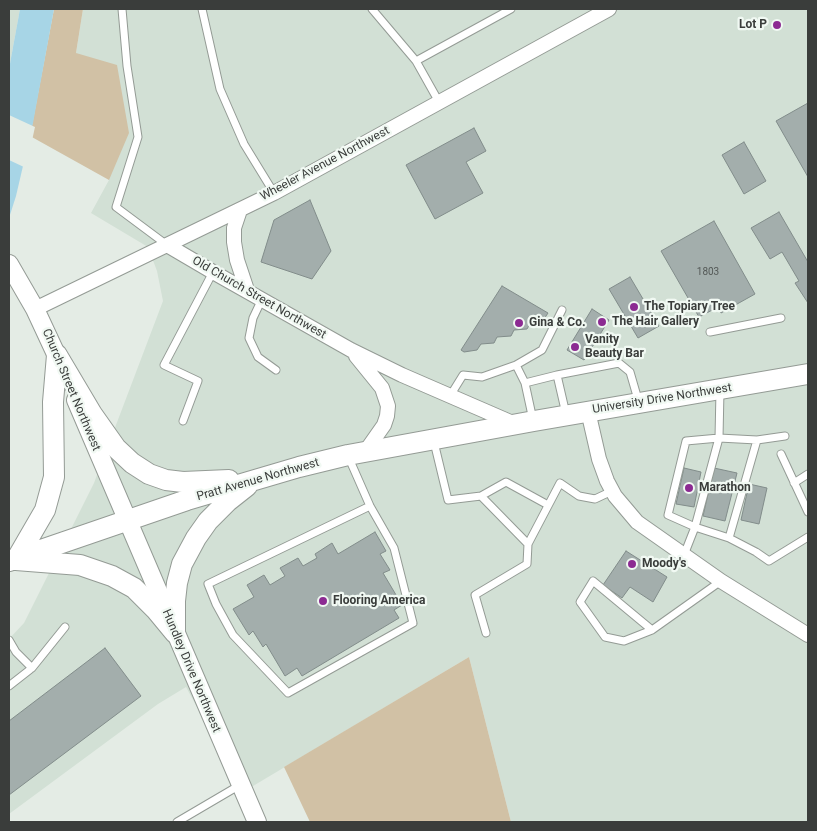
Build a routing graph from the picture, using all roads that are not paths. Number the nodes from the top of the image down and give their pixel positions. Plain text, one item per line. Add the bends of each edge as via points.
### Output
1 (122, 9) edge
2 (202, 9) edge
3 (372, 9) edge
4 (511, 9) edge
5 (609, 9) edge
6 (591, 13) edge
7 (416, 61) junction
8 (439, 102) junction
9 (274, 193) junction
10 (240, 210) junction
11 (168, 245) junction
12 (10, 266) edge
13 (213, 272) junction
14 (247, 290) junction
15 (262, 299) junction
16 (35, 309) junction
17 (562, 310) dead end
18 (781, 318) dead end
19 (710, 332) dead end
20 (351, 350) junction
21 (57, 355) junction
22 (516, 366) junction
23 (276, 370) dead end
24 (808, 374) edge
25 (557, 375) junction
26 (525, 383) junction
27 (720, 390) junction
28 (450, 396) junction
29 (639, 403) junction
30 (588, 411) junction
31 (566, 415) junction
32 (183, 421) dead end
33 (524, 422) junction
34 (785, 436) dead end
35 (719, 438) junction
36 (434, 439) junction
37 (757, 440) junction
38 (356, 454) junction
39 (781, 454) dead end
40 (808, 474) edge
41 (256, 479) junction
42 (794, 483) junction
43 (612, 491) junction
44 (481, 496) junction
45 (548, 505) junction
46 (370, 506) junction
47 (808, 512) edge
48 (127, 520) junction
49 (695, 527) junction
50 (808, 536) edge
51 (729, 538) junction
52 (528, 544) junction
53 (684, 555) junction
54 (11, 561) edge
55 (721, 581) junction
56 (65, 627) dead end
57 (652, 630) junction
58 (486, 633) dead end
59 (175, 634) junction
60 (808, 635) edge
61 (9, 640) edge
62 (32, 668) junction
63 (9, 686) edge
64 (240, 785) junction
65 (177, 822) edge
66 (256, 822) edge

1 - 11 lane via 138,136 116,207
2 - 9 lane via 220,89 244,144
3 - 7 lane
4 - 7 lane
5 - 6 street, Wheeler Avenue Northwest
6 - 8 street, Wheeler Avenue Northwest
7 - 8 lane
8 - 9 street, Wheeler Avenue Northwest
9 - 10 street, Wheeler Avenue Northwest
10 - 11 street, Wheeler Avenue Northwest
10 - 14 street via 234,228 234,242
11 - 13 street, Old Church Street Northwest
11 - 16 street, Wheeler Avenue Northwest
12 - 16 street, Church Street Northwest
13 - 14 street, Old Church Street Northwest
13 - 32 lane via 164,365 198,381
14 - 15 street, Old Church Street Northwest
15 - 20 street, Old Church Street Northwest
15 - 23 lane via 253,318 249,338 258,357
16 - 21 street, Church Street Northwest
17 - 22 lane via 542,350
18 - 19 lane
20 - 28 street, Old Church Street Northwest
20 - 38 street, Old Church Street Northwest via 382,388 388,406 384,425
21 - 41 main road via 116,448 149,474 183,482
21 - 48 street, Church Street Northwest
21 - 54 main road via 53,402 54,477 45,510
22 - 26 lane
22 - 28 lane via 482,377 463,375
24 - 27 main road, University Drive Northwest
25 - 26 lane
25 - 29 lane via 619,363 630,372
25 - 31 lane
26 - 33 lane
27 - 29 main road, University Drive Northwest
27 - 35 lane
28 - 33 street, Old Church Street Northwest
29 - 30 main road, University Drive Northwest
30 - 31 main road, University Drive Northwest
30 - 43 street
31 - 33 main road, University Drive Northwest
33 - 36 main road, Pratt Avenue Northwest
34 - 37 lane
35 - 37 lane
35 - 49 lane
35 - 49 lane via 686,442 668,515
36 - 38 main road, Pratt Avenue Northwest
36 - 44 lane via 448,500
37 - 51 lane
38 - 41 main road, Pratt Avenue Northwest
38 - 46 lane
39 - 42 lane
40 - 42 lane
41 - 48 main road, Pratt Avenue Northwest
41 - 59 main road via 208,521 182,564 175,601
42 - 47 lane
43 - 45 lane via 595,499 579,496 560,483
43 - 53 street via 637,522
44 - 45 lane via 506,482
44 - 52 lane
45 - 52 lane
46 - 46 lane via 394,548 413,623 288,693 233,635 208,584
48 - 54 main road, Pratt Avenue Northwest
48 - 59 street, Hundley Drive Northwest
49 - 51 lane
49 - 53 lane
50 - 51 lane via 769,561
52 - 58 lane via 527,564 475,595
53 - 55 street
54 - 59 main road via 80,565 112,576 134,588
55 - 57 lane
55 - 60 street
56 - 62 lane
57 - 57 lane via 624,641 605,637 580,602 593,582
59 - 64 street, Hundley Drive Northwest
61 - 62 lane
62 - 63 lane
64 - 65 lane
64 - 66 street, Hundley Drive Northwest

